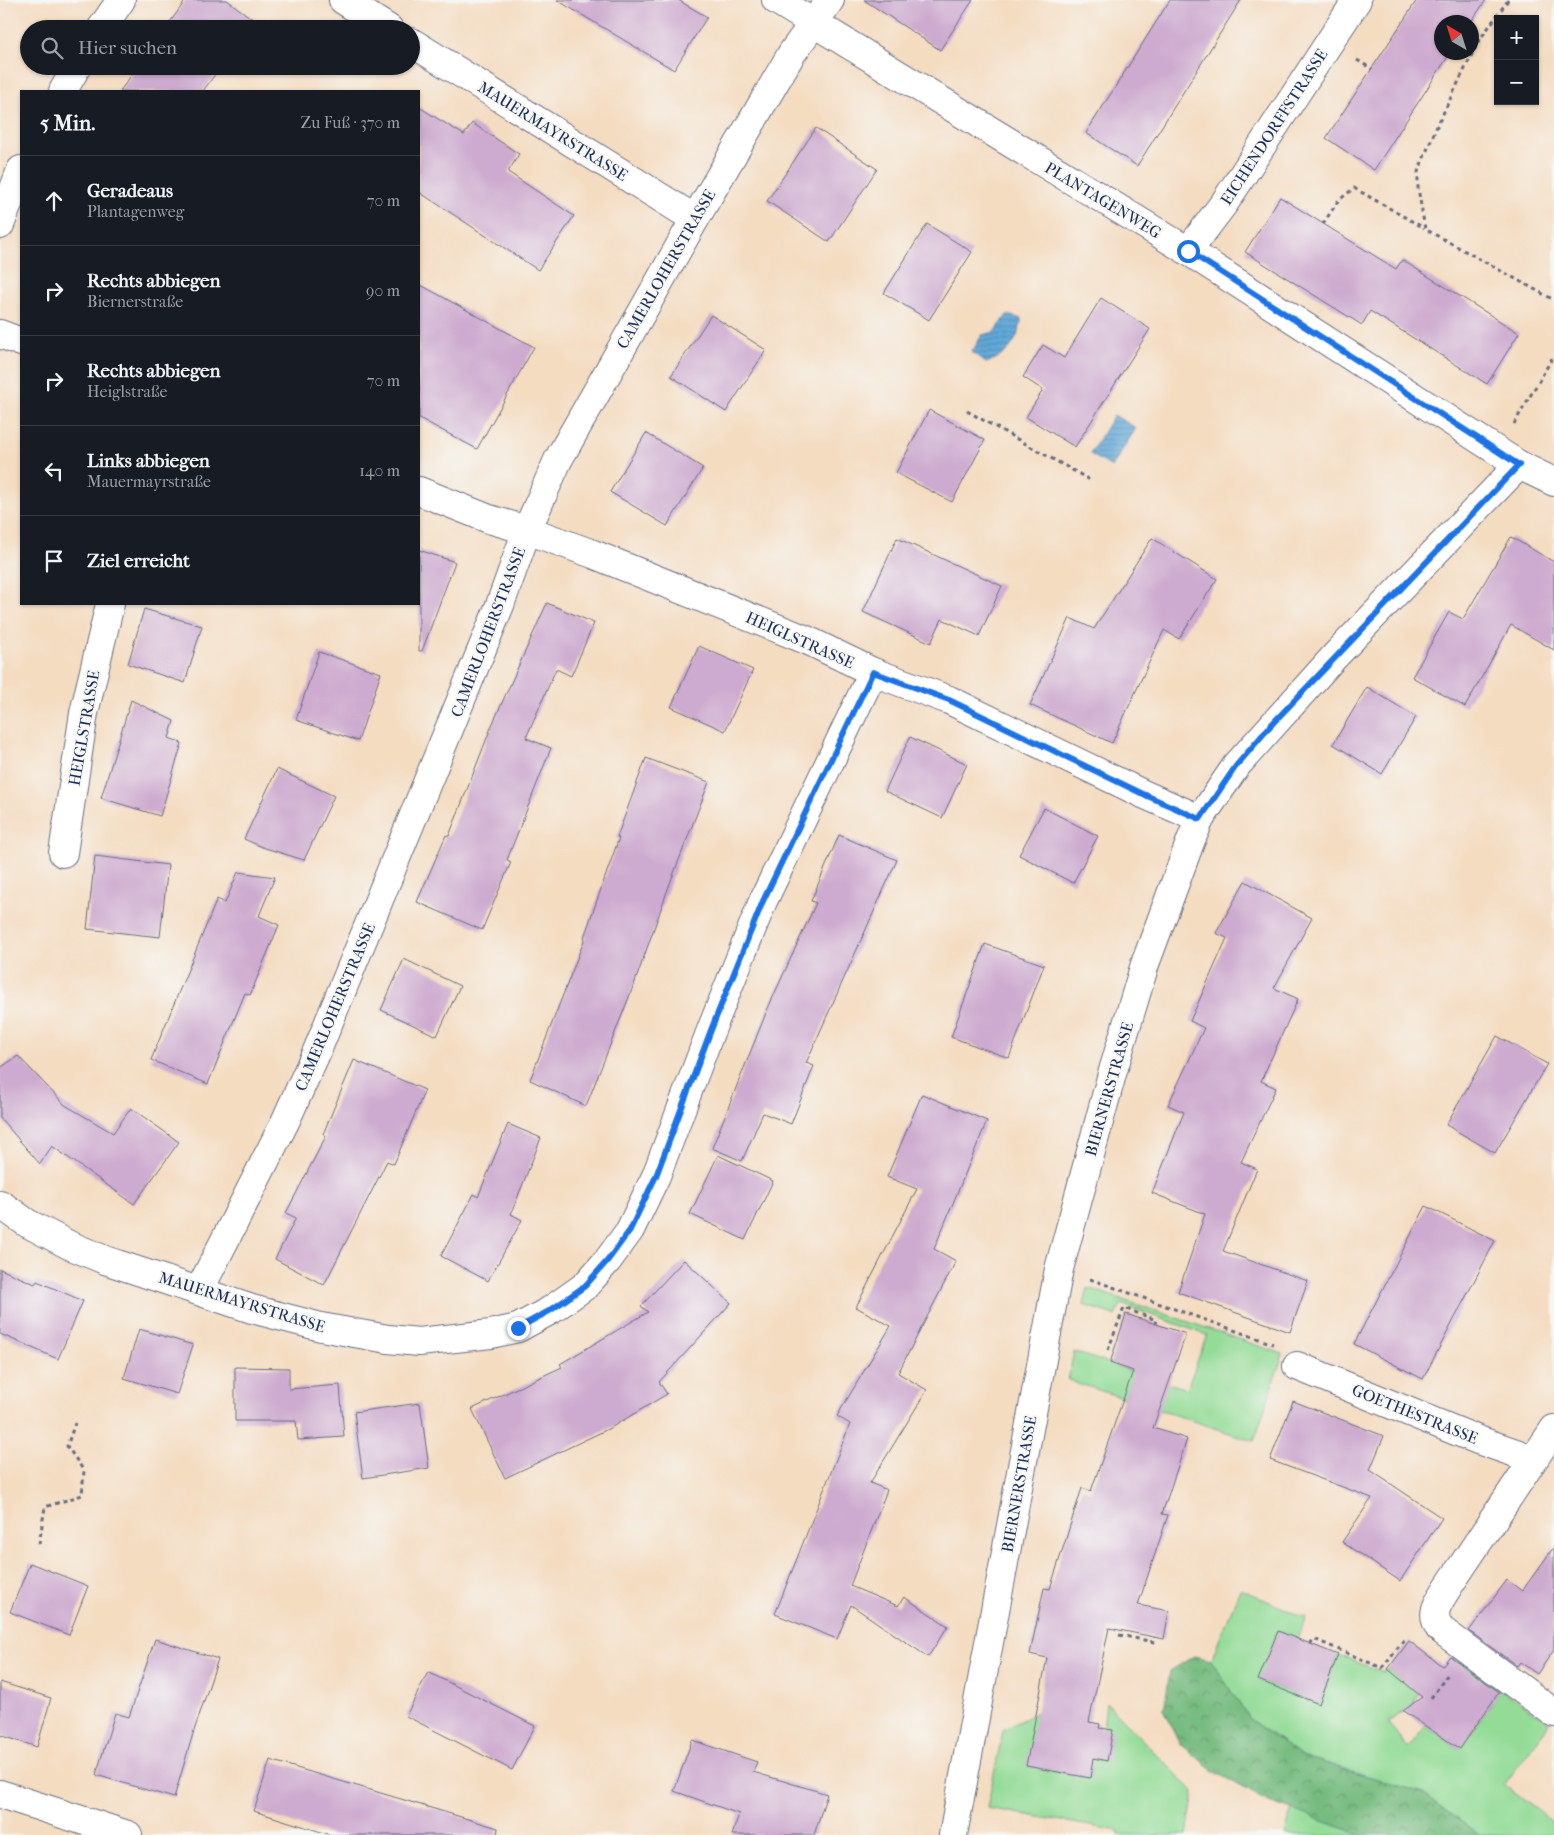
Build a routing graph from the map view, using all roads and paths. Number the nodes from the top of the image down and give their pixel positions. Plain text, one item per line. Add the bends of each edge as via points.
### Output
1 (120, 0) edge
2 (343, 0) edge
3 (776, 0) edge
4 (830, 0) edge
5 (1357, 0) edge
6 (1508, 0) edge
7 (107, 20) edge
8 (375, 20) edge
9 (813, 24) junction
10 (420, 48) edge
11 (1356, 60) dead end
12 (1372, 69) dead end
13 (72, 75) edge
14 (63, 90) edge
15 (20, 173) edge
16 (695, 219) junction
17 (1323, 224) dead end
18 (0, 225) edge
19 (1425, 228) junction
20 (1188, 251) junction
21 (1554, 300) edge
22 (0, 334) edge
23 (20, 342) edge
24 (1554, 355) edge
25 (967, 411) dead end
26 (1510, 432) dead end
27 (1519, 465) junction
28 (1090, 480) dead end
29 (1554, 482) edge
30 (420, 492) edge
31 (527, 530) junction
32 (110, 605) edge
33 (873, 672) junction
34 (1200, 819) junction
35 (63, 853) dead end
36 (0, 1204) edge
37 (1088, 1278) dead end
38 (199, 1291) junction
39 (1156, 1323) dead end
40 (1108, 1350) dead end
41 (1297, 1366) joint
42 (74, 1423) dead end
43 (1553, 1431) edge
44 (1533, 1459) junction
45 (39, 1544) dead end
46 (1408, 1634) dead end
47 (1119, 1635) dead end
48 (1155, 1637) dead end
49 (1310, 1644) dead end
50 (1554, 1713) edge
51 (0, 1794) edge
52 (128, 1835) edge
53 (953, 1835) edge

1 - 7 street
2 - 8 street
3 - 9 street, PLANTAGENWEG
4 - 9 street, CAMERLOHERSTRASSE
5 - 20 street, EICHENDORFFSTRASSE via 1225,202
6 - 19 path via 1478,42 1418,172
9 - 16 street, CAMERLOHERSTRASSE via 792,53
9 - 20 street, PLANTAGENWEG
10 - 16 street, MAUERMAYRSTRASSE
11 - 12 path
13 - 14 street
15 - 18 street
16 - 31 street, CAMERLOHERSTRASSE via 558,460
17 - 19 path via 1338,201 1354,188
19 - 21 path
20 - 27 street, PLANTAGENWEG
22 - 23 street
24 - 26 path
25 - 28 path
27 - 29 street, PLANTAGENWEG
27 - 34 street, BIERNERSTRASSE via 1272,724 1236,766
30 - 31 street, HEIGLSTRASSE
31 - 33 street, HEIGLSTRASSE via 809,641
31 - 38 street, CAMERLOHERSTRASSE via 500,605 317,1052
32 - 35 street, HEIGLSTRASSE via 84,713
33 - 34 street, HEIGLSTRASSE via 949,700
33 - 38 street, MAUERMAYRSTRASSE via 763,901 656,1176 630,1230 585,1286 518,1328 419,1342 321,1328
34 - 53 street, BIERNERSTRASSE via 1145,964 1059,1269
36 - 38 street, MAUERMAYRSTRASSE via 27,1223 69,1245
37 - 41 path via 1274,1344 1284,1350
39 - 40 path via 1156,1320 1124,1308
41 - 44 street, GOETHESTRASSE
42 - 45 path via 67,1446 84,1471 82,1495 45,1507
43 - 44 street
44 - 50 street via 1434,1611 1435,1622 1440,1629
46 - 49 path via 1382,1668 1314,1639
47 - 48 path via 1154,1642
51 - 52 street

